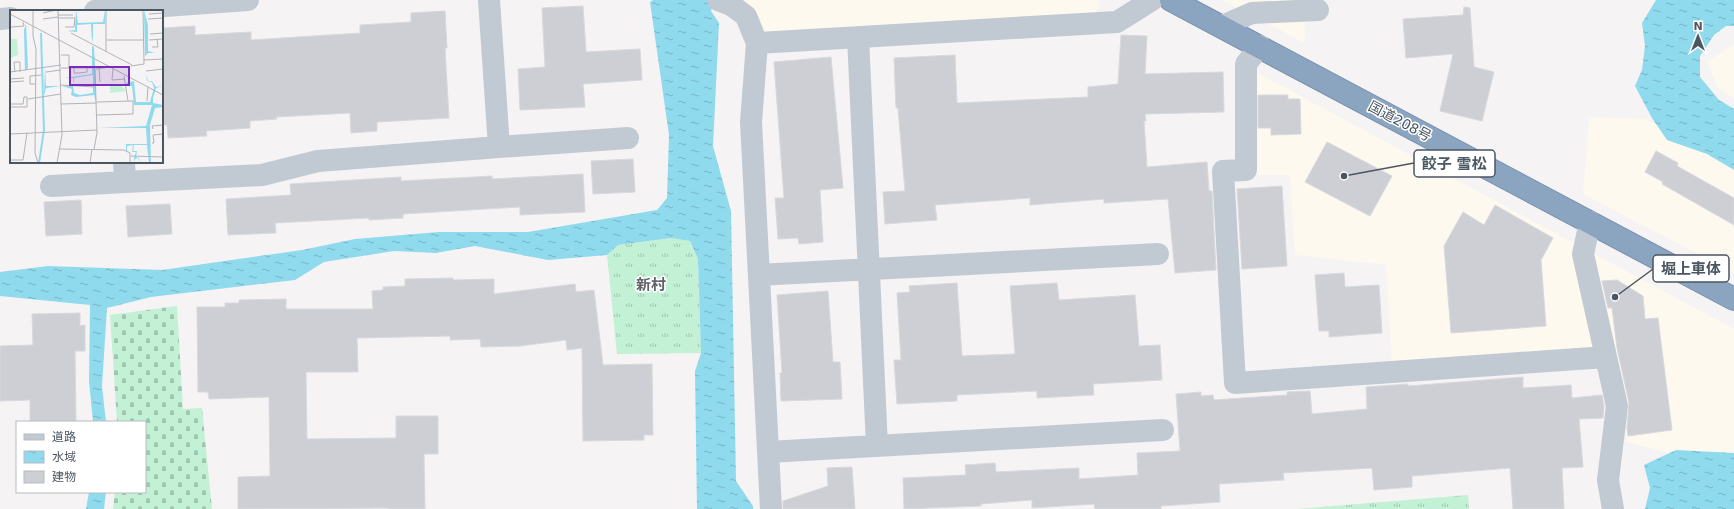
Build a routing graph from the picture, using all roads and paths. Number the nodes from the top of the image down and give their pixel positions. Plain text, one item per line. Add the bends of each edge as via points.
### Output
1 (248, 0) edge
2 (489, 0) edge
3 (1152, 0) edge
4 (1171, 0) edge
5 (725, 2) edge
6 (109, 10) edge
7 (1318, 10) dead end
8 (1222, 26) junction
9 (858, 37) junction
10 (757, 43) junction
11 (1260, 46) junction
12 (628, 138) dead end
13 (499, 148) junction
14 (124, 172) edge
15 (51, 186) dead end
16 (1590, 222) junction
17 (1158, 254) dead end
18 (869, 270) junction
19 (759, 275) junction
20 (1734, 299) edge
21 (1606, 358) junction
22 (1163, 430) dead end
23 (877, 446) junction
24 (768, 452) junction
25 (771, 509) edge
26 (1613, 509) edge

1 - 6 street
2 - 13 street
3 - 9 street via 1117,22
4 - 8 highway, 国道208号
5 - 10 street via 746,16
7 - 8 street via 1252,13
8 - 11 highway, 国道208号
9 - 10 street
9 - 18 street
10 - 19 street via 752,122
11 - 16 highway, 国道208号
11 - 21 street via 1246,64 1246,170 1223,171 1236,383
12 - 13 street
13 - 14 street via 318,161 262,175
14 - 15 street
16 - 20 highway, 国道208号
16 - 21 street via 1583,254
17 - 18 street
18 - 19 street
18 - 23 street
19 - 24 street
21 - 26 street via 1617,406 1608,480
22 - 23 street
23 - 24 street
24 - 25 street

